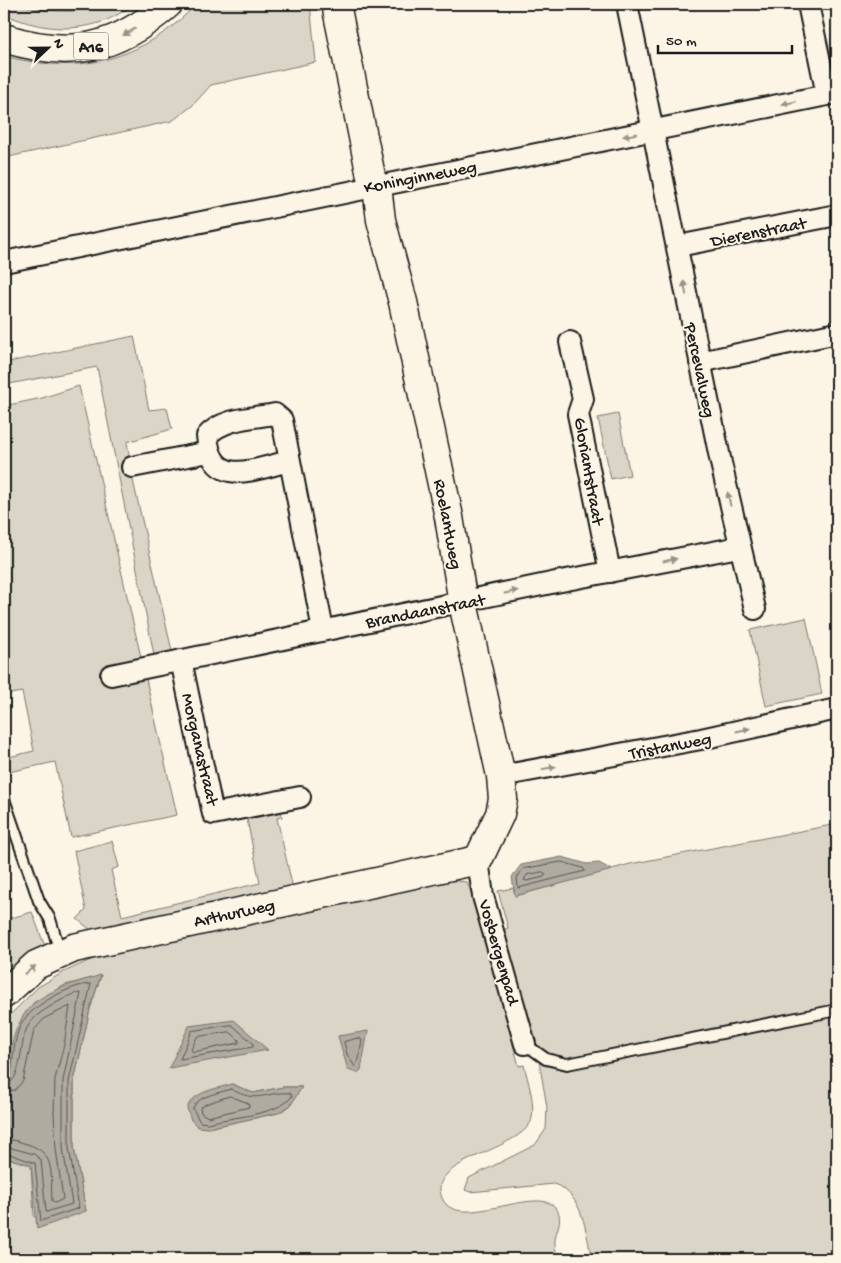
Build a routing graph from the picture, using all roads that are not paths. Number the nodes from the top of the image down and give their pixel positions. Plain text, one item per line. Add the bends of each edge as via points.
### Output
1 (168, 4) edge
2 (336, 4) edge
3 (626, 4) edge
4 (808, 4) edge
5 (4, 38) edge
6 (832, 94) edge
7 (653, 130) junction
8 (373, 186) junction
9 (837, 215) edge
10 (678, 246) junction
11 (4, 262) edge
12 (837, 333) edge
13 (570, 342) dead end
14 (700, 362) junction
15 (209, 452) junction
16 (290, 461) junction
17 (132, 468) dead end
18 (739, 547) junction
19 (610, 572) junction
20 (463, 603) junction
21 (754, 609) dead end
22 (323, 630) junction
23 (181, 660) junction
24 (111, 675) dead end
25 (837, 710) edge
26 (501, 776) junction
27 (300, 797) dead end
28 (4, 799) edge
29 (478, 860) junction
30 (61, 954) junction
31 (4, 994) edge
32 (837, 1010) edge
33 (525, 1044) joint

1 -> 5 main road, A16 via 124,35 98,45 64,50 33,47
2 - 8 main road, Roelantweg
3 - 7 street, Percevalweg
4 - 6 street
6 -> 7 street, Koninginneweg
7 -> 8 street, Koninginneweg
7 - 10 street, Percevalweg
8 - 11 street, Koninginneweg
8 - 20 main road, Roelantweg via 378,195 381,220 405,311
9 - 10 street, Dierenstraat
14 -> 10 street, Percevalweg
12 - 14 street
13 - 19 street, Gloriantstraat via 583,399 578,414
18 -> 14 street, Percevalweg
15 - 16 street via 213,462 232,473
15 - 16 street via 208,436 214,428 275,414 282,420
15 - 17 street
16 - 22 street
19 -> 18 street, Brandaanstraat
18 - 21 street, Percevalweg
20 -> 19 street, Brandaanstraat
20 - 22 street, Brandaanstraat
20 - 26 main road, Roelantweg
22 - 23 street, Brandaanstraat
23 - 24 street, Brandaanstraat
23 - 27 street, Morganastraat via 212,814
26 -> 25 street, Tristanweg
26 - 29 main road, Roelantweg via 503,799 500,814
28 - 30 lane
29 - 30 main road, Arthurweg via 115,938
29 - 33 street, Vosbergenpad via 483,896
31 -> 30 main road, Arthurweg via 36,965
32 - 33 lane via 567,1064 546,1060

